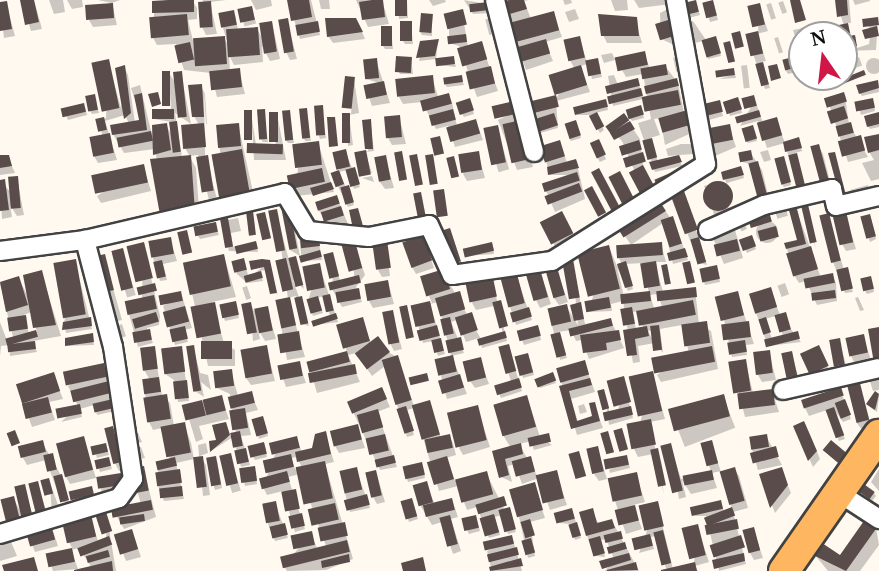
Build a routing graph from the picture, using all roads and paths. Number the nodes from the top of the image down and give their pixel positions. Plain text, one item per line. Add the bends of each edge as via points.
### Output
1 (495, 0) edge
2 (676, 0) edge
3 (534, 152) dead end
4 (879, 195) edge
5 (708, 230) dead end
6 (85, 240) junction
7 (0, 251) edge
8 (879, 368) edge
9 (783, 390) dead end
10 (879, 435) edge
11 (839, 493) junction
12 (879, 519) edge
13 (0, 534) edge
14 (784, 571) edge

1 - 3 street
2 - 6 street via 706,164 552,261 490,275 452,275 429,225 369,237 308,231 285,192
4 - 5 street via 836,206 832,189 764,205
6 - 7 street
6 - 13 street via 113,347 133,479 119,498
8 - 9 street
10 - 11 main road
11 - 12 street
11 - 14 main road

